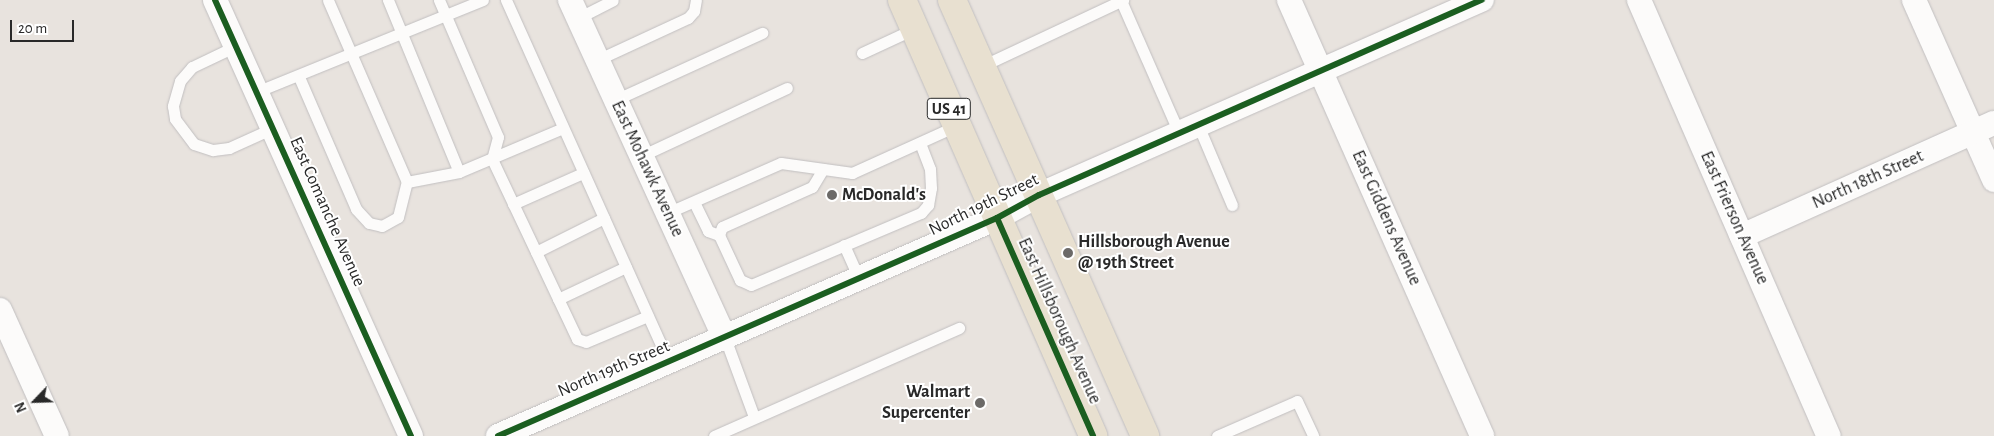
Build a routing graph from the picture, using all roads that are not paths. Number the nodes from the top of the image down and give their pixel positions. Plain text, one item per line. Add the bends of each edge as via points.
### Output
1 (215, 0) edge
2 (328, 0) edge
3 (388, 0) edge
4 (439, 0) edge
5 (483, 0) edge
6 (506, 0) edge
7 (696, 0) edge
8 (902, 0) edge
9 (952, 0) edge
10 (1289, 0) edge
11 (1482, 0) edge
12 (1639, 0) edge
13 (1914, 0) edge
14 (615, 1) edge
15 (1122, 2) edge
16 (574, 9) edge
17 (446, 16) junction
18 (914, 29) junction
19 (762, 33) dead end
20 (403, 34) junction
21 (236, 46) junction
22 (862, 53) dead end
23 (352, 55) junction
24 (597, 60) junction
25 (982, 66) junction
26 (1321, 71) junction
27 (299, 77) junction
28 (787, 88) dead end
29 (256, 92) junction
30 (615, 100) junction
31 (956, 126) junction
32 (273, 128) junction
33 (563, 128) junction
34 (1984, 128) edge
35 (1189, 129) junction
36 (920, 143) junction
37 (641, 156) junction
38 (492, 158) junction
39 (823, 169) junction
40 (459, 172) junction
41 (584, 174) junction
42 (1994, 180) edge
43 (407, 182) junction
44 (1038, 195) junction
45 (694, 202) junction
46 (513, 204) junction
47 (1232, 205) dead end
48 (667, 213) junction
49 (604, 218) junction
50 (997, 218) junction
51 (719, 235) junction
52 (1742, 236) junction
53 (844, 245) junction
54 (536, 252) junction
55 (626, 267) junction
56 (859, 279) junction
57 (558, 298) junction
58 (0, 310) edge
59 (648, 316) junction
60 (959, 328) dead end
61 (725, 338) junction
62 (669, 362) junction
63 (754, 417) junction
64 (510, 434) edge
65 (57, 436) edge
66 (411, 436) edge
67 (714, 436) edge
68 (1093, 436) edge
69 (1145, 436) edge
70 (1217, 436) edge
71 (1312, 436) edge
72 (1482, 436) edge
73 (1829, 436) edge

1 - 21 street, East Comanche Avenue
2 - 23 lane
3 - 20 lane
4 - 17 lane
5 - 17 lane
6 - 33 lane
7 - 24 lane via 694,11 688,18
8 - 18 main road, East Hillsborough Avenue / US 41
9 - 25 main road, East Hillsborough Avenue / US 41
10 - 26 street, East Giddens Avenue
11 - 26 street, North 19th Street
12 - 52 street, East Frierson Avenue
13 - 34 street
14 - 16 lane
15 - 25 lane
15 - 35 lane
16 - 24 street, East Mohawk Avenue
17 - 20 lane
17 - 38 lane via 498,137
18 - 22 lane
18 - 31 main road, East Hillsborough Avenue / US 41
19 - 30 lane
20 - 23 lane
20 - 40 lane
21 - 29 street, East Comanche Avenue
21 - 32 lane via 192,67 180,81 173,106 175,119 194,144 213,150 229,148
23 - 27 lane
23 - 43 lane
24 - 30 street, East Mohawk Avenue
25 - 44 main road, East Hillsborough Avenue / US 41
26 - 35 street, North 19th Street
26 - 72 street, East Giddens Avenue
27 - 29 lane
27 - 43 lane via 356,209 369,223 382,226 398,217
28 - 37 lane
29 - 32 street, East Comanche Avenue
30 - 37 street, East Mohawk Avenue
31 - 36 lane
31 - 50 main road, East Hillsborough Avenue / US 41
32 - 66 street, East Comanche Avenue
33 - 38 lane
33 - 41 lane
34 - 42 street
34 - 52 street, North 18th Street
35 - 44 street, North 19th Street
35 - 47 lane
36 - 39 lane via 852,173
36 - 53 lane via 930,169 928,205 921,213
37 - 48 street, East Mohawk Avenue
38 - 40 lane
38 - 46 lane
39 - 45 lane via 781,163
39 - 51 lane via 812,186 722,227
40 - 43 lane
41 - 46 lane
41 - 49 lane
44 - 50 street, North 19th Street
44 - 69 main road, East Hillsborough Avenue / US 41
45 - 48 lane
45 - 51 lane via 708,231
46 - 54 lane
48 - 61 street, East Mohawk Avenue
49 - 54 lane
49 - 55 lane
50 - 56 street, North 19th Street
50 - 68 main road, East Hillsborough Avenue / US 41
51 - 53 lane via 740,280 751,285
52 - 73 street, East Frierson Avenue
53 - 56 lane
54 - 57 lane
55 - 57 lane
55 - 59 lane
56 - 61 street, North 19th Street
57 - 59 lane via 580,342
58 - 65 street
59 - 62 lane
60 - 63 lane
61 - 62 street, North 19th Street
61 - 63 lane
62 - 64 street, North 19th Street
63 - 67 lane
70 - 71 lane via 1297,401

